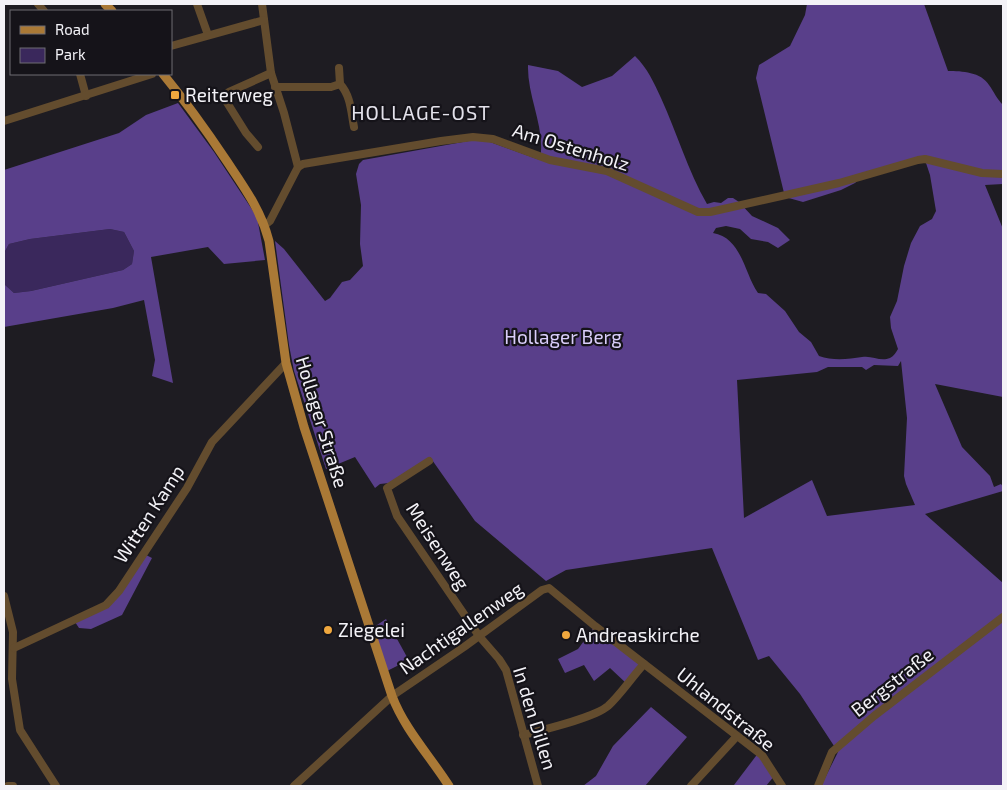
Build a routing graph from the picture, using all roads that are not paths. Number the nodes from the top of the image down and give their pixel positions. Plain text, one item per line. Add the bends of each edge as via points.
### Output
1 (197, 4) edge
2 (262, 4) edge
3 (264, 20) junction
4 (208, 35) junction
5 (172, 46) edge
6 (339, 68) dead end
7 (271, 73) junction
8 (80, 75) edge
9 (149, 75) edge
10 (164, 75) edge
11 (340, 84) junction
12 (275, 87) junction
13 (86, 96) junction
14 (4, 121) edge
15 (354, 127) dead end
16 (258, 147) dead end
17 (298, 167) junction
18 (1003, 174) edge
19 (265, 225) junction
20 (286, 363) junction
21 (429, 461) dead end
22 (548, 588) joint
23 (4, 596) edge
24 (1003, 617) edge
25 (479, 636) junction
26 (14, 648) junction
27 (644, 664) junction
28 (12, 678) junction
29 (4, 682) edge
30 (392, 696) junction
31 (523, 735) junction
32 (737, 736) junction
33 (694, 785) edge
34 (8, 786) edge
35 (13, 786) edge
36 (56, 786) edge
37 (294, 786) edge
38 (449, 786) edge
39 (538, 786) edge
40 (782, 786) edge
41 (818, 786) edge

1 - 4 street
2 - 3 street
3 - 4 street
3 - 7 street
4 - 5 street
6 - 11 street
7 - 12 street
7 - 16 street via 225,95
8 - 13 street
9 - 13 street
10 - 19 main road, Hollager Straße via 225,158
11 - 12 street via 331,87
11 - 15 street via 348,96
12 - 17 street
13 - 14 street
17 - 18 street, Am Ostenholz via 431,142 473,137 492,139 550,160 607,171 698,212 787,196 918,160
17 - 19 street
19 - 20 main road, Hollager Straße
20 - 26 street, Witten Kamp via 212,442 177,504 119,591 106,605
20 - 30 main road, Hollager Straße
21 - 25 street, Meisenweg via 387,488 388,493 397,516
22 - 25 street, Nachtigallenweg
22 - 27 street, Uhlandstraße
23 - 26 street
24 - 41 street, Bergstraße via 832,752
25 - 30 street, Nachtigallenweg
25 - 31 street, In den Dillen via 506,670
26 - 28 street
27 - 31 street via 608,706
27 - 32 street, Uhlandstraße
28 - 29 street
28 - 36 street via 20,730
30 - 37 street, Nachtigallenweg
30 - 38 main road, Hollager Straße via 408,728
31 - 39 street, In den Dillen
32 - 33 street
32 - 40 street, Uhlandstraße via 762,755
34 - 35 street

